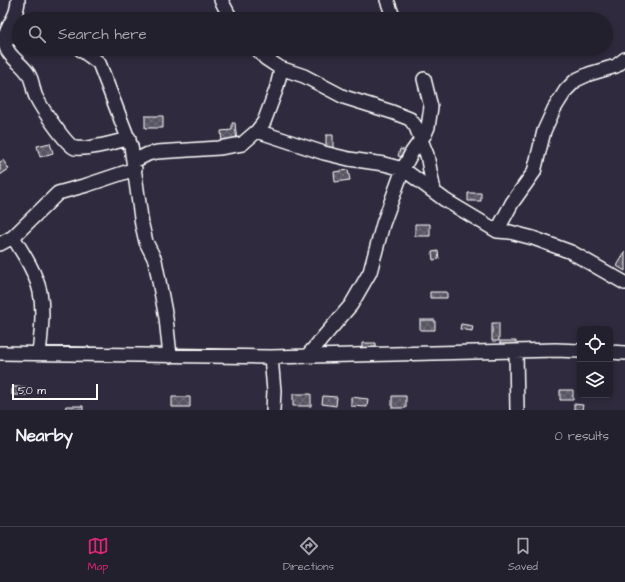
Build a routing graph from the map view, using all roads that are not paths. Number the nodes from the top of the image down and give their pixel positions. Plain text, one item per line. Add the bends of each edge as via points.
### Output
1 (18, 0) edge
2 (221, 0) edge
3 (387, 0) edge
4 (16, 12) edge
5 (227, 12) edge
6 (391, 12) edge
7 (12, 20) edge
8 (5, 35) junction
9 (12, 37) edge
10 (12, 56) edge
11 (12, 56) edge
12 (90, 56) edge
13 (263, 56) edge
14 (625, 59) edge
15 (280, 68) junction
16 (424, 78) dead end
17 (257, 131) junction
18 (129, 138) junction
19 (421, 140) junction
20 (135, 165) junction
21 (403, 168) junction
22 (434, 191) junction
23 (498, 231) junction
24 (13, 237) junction
25 (0, 244) edge
26 (625, 283) edge
27 (516, 351) junction
28 (577, 351) edge
29 (613, 352) edge
30 (0, 353) edge
31 (625, 353) edge
32 (39, 354) junction
33 (308, 355) junction
34 (170, 356) junction
35 (271, 357) junction
36 (273, 410) edge
37 (517, 410) edge

1 - 4 street
2 - 5 street
3 - 6 street
7 - 8 street
8 - 9 street
8 - 11 street via 6,48
10 - 18 street via 28,72 41,105 69,144 75,148 84,148
12 - 18 street via 99,63
13 - 15 street
14 - 23 street via 616,66 576,80 566,90 544,131 534,172 512,204
15 - 17 street via 276,90 264,122
15 - 19 street via 304,76 344,97 406,117 416,126
16 - 19 street via 431,108 428,127
17 - 20 street via 237,146 157,152 148,154
17 - 21 street via 332,155
18 - 20 street
19 - 21 street
19 - 22 street via 430,164
20 - 24 street via 58,194
20 - 34 street via 142,225 146,242 155,260
21 - 22 street
21 - 33 street via 383,224 374,260 363,285 351,305
22 - 23 street
23 - 26 street via 533,238 571,252
24 - 25 street
24 - 32 street via 36,279 41,294
27 - 28 street
27 - 33 street
27 - 37 street
29 - 31 street
30 - 32 street
32 - 34 street
33 - 35 street
34 - 35 street
35 - 36 street

